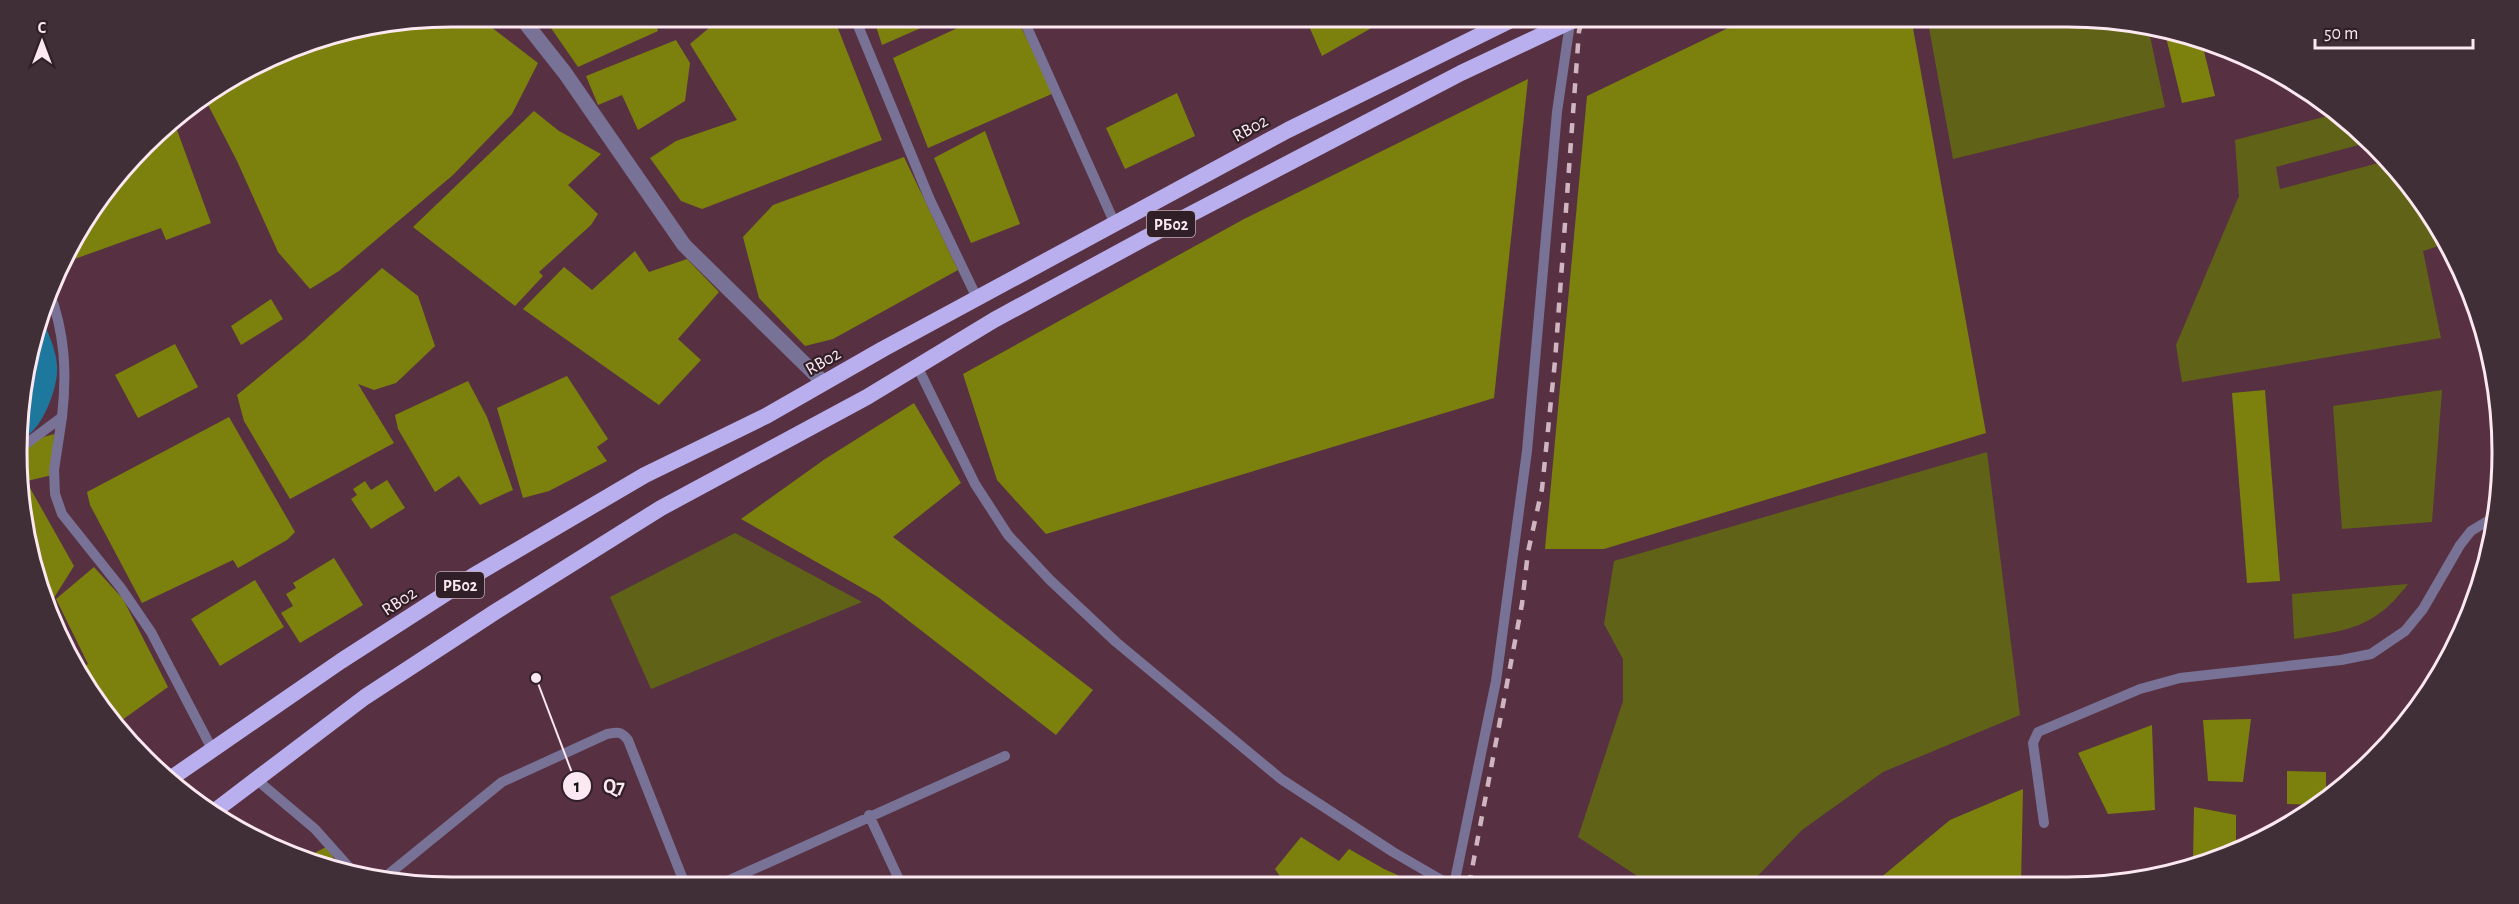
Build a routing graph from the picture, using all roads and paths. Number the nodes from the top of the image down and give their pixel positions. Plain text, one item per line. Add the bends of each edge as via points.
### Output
1 (529, 27) edge
2 (859, 27) edge
3 (1027, 27) edge
4 (1485, 27) edge
5 (1561, 27) edge
6 (1575, 27) edge
7 (1115, 224) junction
8 (977, 298) junction
9 (54, 303) edge
10 (918, 368) junction
11 (824, 383) junction
12 (62, 417) junction
13 (27, 443) edge
14 (2486, 522) edge
15 (212, 749) junction
16 (1005, 756) dead end
17 (176, 775) edge
18 (257, 780) junction
19 (220, 807) edge
20 (870, 815) junction
21 (2044, 823) dead end
22 (346, 864) edge
23 (391, 872) edge
24 (682, 877) edge
25 (736, 877) edge
26 (898, 877) edge
27 (1438, 877) edge
28 (1454, 877) edge

1 - 11 street via 684,245
2 - 8 lane via 930,200
3 - 7 lane
4 - 7 highway, RB02 / РБ02
5 - 10 highway, РБ02 via 1316,147 994,320
6 - 28 lane via 1557,112 1526,463 1496,681
7 - 8 highway, RB02 / РБ02
8 - 11 highway, RB02 / РБ02
9 - 12 lane via 65,352
10 - 18 highway, РБ02 via 661,508 365,697
10 - 27 lane via 975,484 1008,535 1050,580 1116,642 1281,779
11 - 15 highway, RB02 / РБ02 via 645,475 473,576
12 - 13 lane
12 - 15 lane via 54,470 55,494 62,514 151,632
14 - 21 lane via 2471,531 2460,545 2424,609 2405,631 2371,654 2180,678 2140,689 2038,732 2033,743
15 - 17 highway, RB02 / РБ02
16 - 20 lane
18 - 19 highway, РБ02
18 - 22 lane via 315,829
20 - 25 lane
20 - 26 lane
23 - 24 lane via 502,782 617,732 628,740

